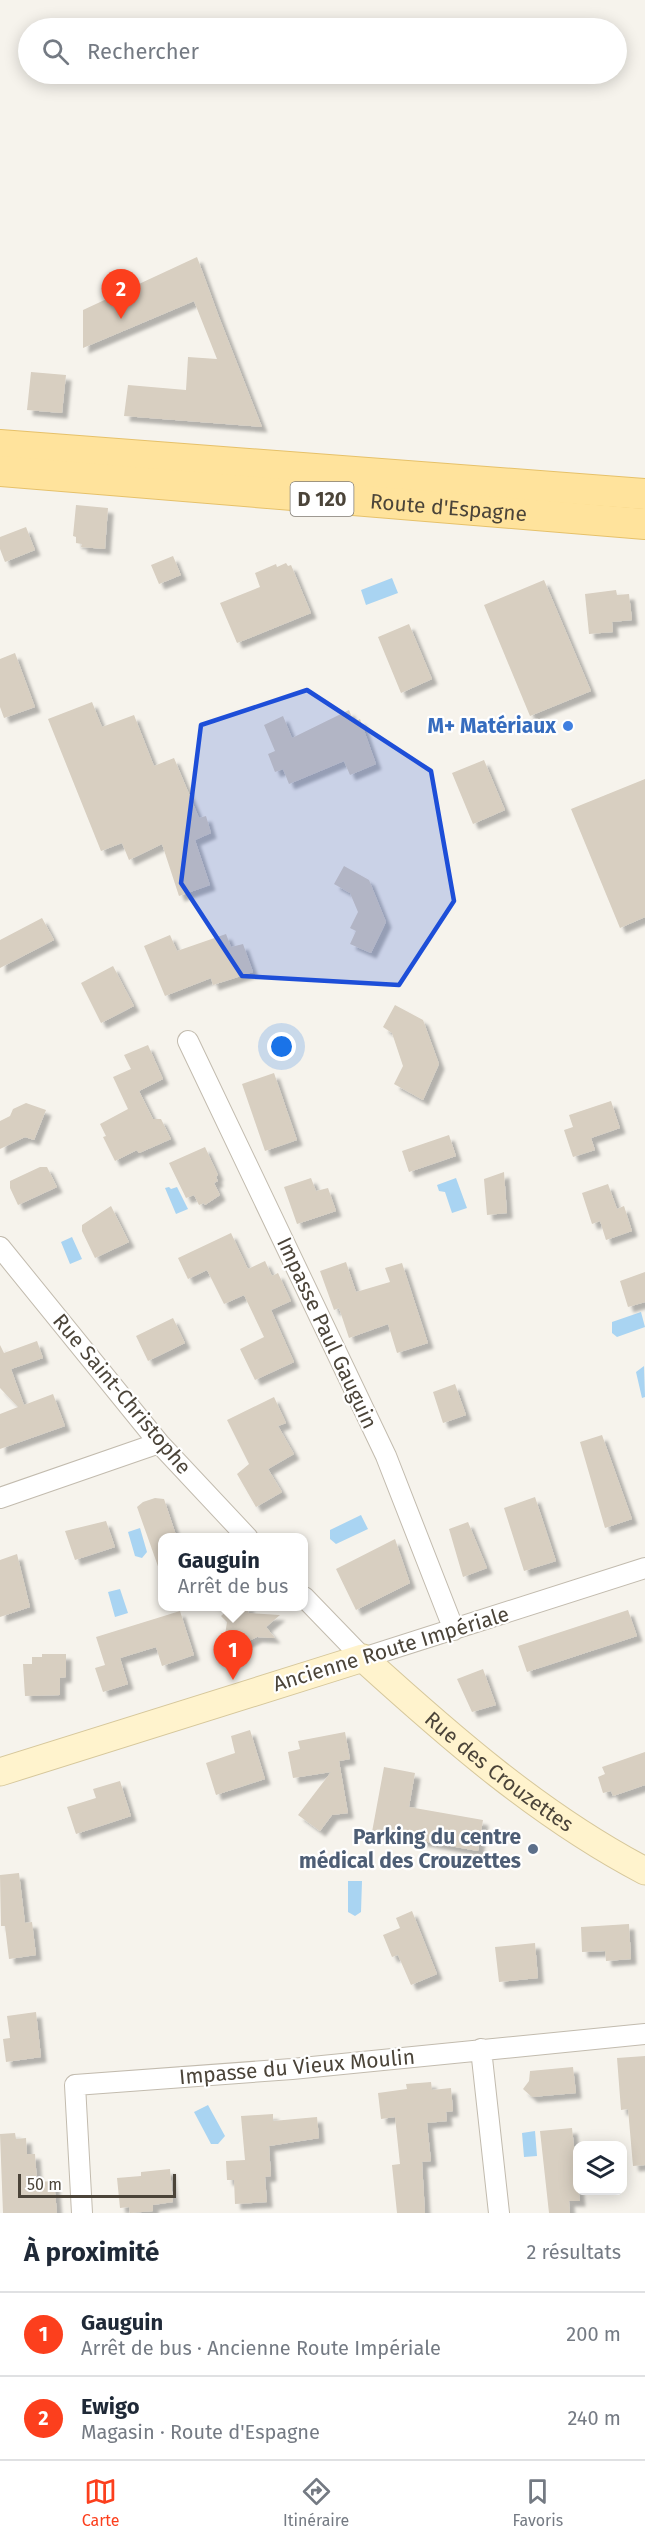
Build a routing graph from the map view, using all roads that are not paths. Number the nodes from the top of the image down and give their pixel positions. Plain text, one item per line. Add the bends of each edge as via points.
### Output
1 (0, 445) edge
2 (0, 471) edge
3 (645, 494) edge
4 (645, 524) edge
5 (188, 1041) dead end
6 (0, 1247) edge
7 (159, 1443) junction
8 (0, 1498) edge
9 (243, 1533) edge
10 (645, 1568) edge
11 (308, 1602) edge
12 (454, 1630) junction
13 (363, 1658) junction
14 (0, 1772) edge
15 (645, 1871) edge
16 (645, 2034) edge
17 (481, 2049) junction
18 (82, 2213) edge
19 (499, 2213) edge

1 - 3 main road, Route d'Espagne / D 120
2 - 4 main road, Route d'Espagne / D 120
5 - 12 street, Impasse Paul Gauguin via 386,1456
6 - 7 street, Rue Saint-Christophe
7 - 8 street
7 - 9 street, Rue Saint-Christophe
10 - 12 street, Ancienne Route Impériale
11 - 13 street
12 - 13 street, Ancienne Route Impériale
13 - 14 street, Ancienne Route Impériale
13 - 15 street, Rue des Crouzettes via 529,1799
16 - 17 street, Impasse du Vieux Moulin
17 - 18 street, Impasse du Vieux Moulin via 292,2069 75,2085
17 - 19 street

